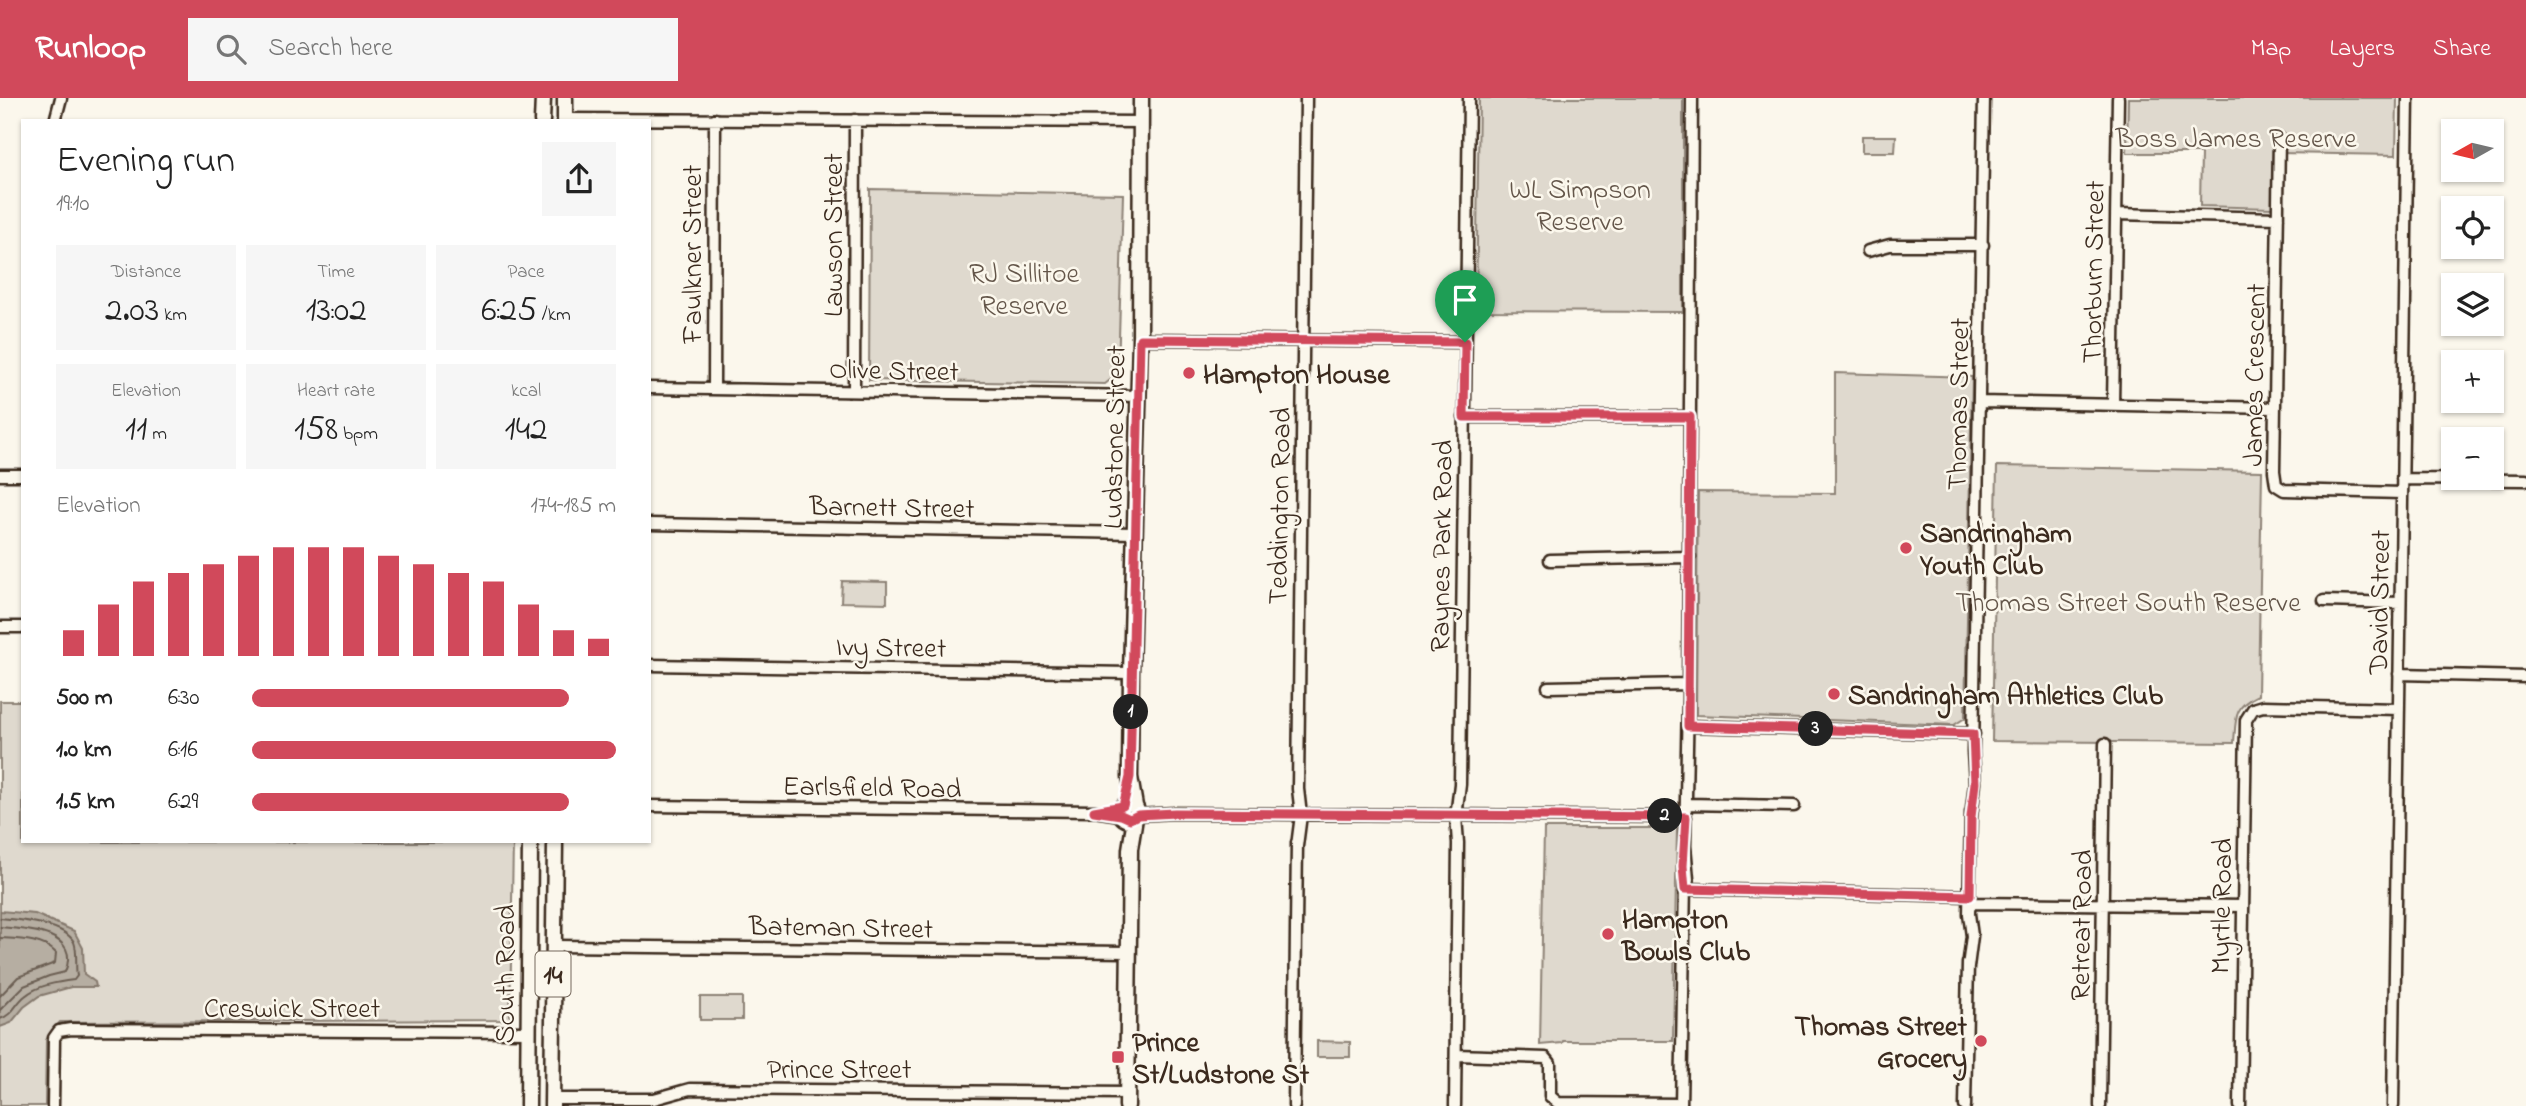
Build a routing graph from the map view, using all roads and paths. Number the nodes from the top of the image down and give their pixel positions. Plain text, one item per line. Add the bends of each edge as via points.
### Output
1 (61, 98) edge
2 (542, 98) edge
3 (565, 98) edge
4 (1141, 98) edge
5 (1306, 98) edge
6 (1469, 98) edge
7 (1692, 98) edge
8 (1984, 98) edge
9 (2118, 98) edge
10 (2407, 98) edge
11 (56, 119) edge
12 (542, 119) edge
13 (565, 119) edge
14 (651, 119) edge
15 (715, 119) junction
16 (855, 120) junction
17 (1141, 122) junction
18 (2279, 138) dead end
19 (2116, 214) junction
20 (2278, 218) junction
21 (1983, 245) junction
22 (1868, 251) dead end
23 (1140, 339) junction
24 (1303, 340) junction
25 (1465, 342) junction
26 (651, 388) edge
27 (714, 389) junction
28 (854, 391) junction
29 (1139, 396) junction
30 (1980, 402) junction
31 (2113, 405) junction
32 (2275, 408) junction
33 (1464, 417) junction
34 (1690, 417) junction
35 (0, 475) edge
36 (21, 475) edge
37 (2402, 480) junction
38 (2526, 480) edge
39 (2402, 492) junction
40 (651, 524) edge
41 (1135, 533) junction
42 (1690, 556) junction
43 (1550, 560) dead end
44 (2324, 601) dead end
45 (2400, 603) junction
46 (0, 627) edge
47 (21, 627) edge
48 (651, 665) edge
49 (1131, 673) junction
50 (2399, 674) junction
51 (2526, 677) edge
52 (1688, 684) junction
53 (1548, 687) dead end
54 (2399, 709) junction
55 (1688, 726) junction
56 (1973, 734) junction
57 (2105, 744) dead end
58 (1687, 804) junction
59 (651, 806) edge
60 (1794, 806) dead end
61 (1129, 812) junction
62 (1298, 814) junction
63 (1459, 817) junction
64 (1686, 817) junction
65 (530, 843) edge
66 (555, 843) edge
67 (1685, 889) junction
68 (1970, 899) junction
69 (2103, 904) junction
70 (2243, 906) junction
71 (554, 946) junction
72 (1128, 952) junction
73 (528, 1032) junction
74 (1456, 1055) junction
75 (1127, 1099) edge
76 (552, 1102) edge
77 (1681, 1105) edge
78 (52, 1106) edge
79 (528, 1106) edge
80 (1294, 1106) edge
81 (1455, 1106) edge
82 (1965, 1106) edge
83 (2100, 1106) edge
84 (2240, 1106) edge
85 (2393, 1106) edge

1 - 11 street
2 - 12 street
3 - 13 street
4 - 17 street, Ludstone Street
5 - 24 street, Teddington Road
6 - 25 street, Raynes Park Road
7 - 34 street
8 - 21 street, Thomas Street
9 - 19 street, Thorburn Street
10 - 37 street, David Street
14 - 15 street
15 - 16 street
15 - 27 street, Faulkner Street
16 - 17 street
16 - 28 street, Lawson Street
17 - 23 street, Ludstone Street
18 - 20 street, James Crescent
19 - 20 street
19 - 31 street, Thorburn Street
20 - 32 street, James Crescent
21 - 22 street via 1891,245
21 - 30 street, Thomas Street
23 - 24 street
23 - 29 street, Ludstone Street
24 - 25 street
24 - 62 street, Teddington Road
25 - 33 street, Raynes Park Road
26 - 27 street, Olive Street
27 - 28 street, Olive Street
28 - 29 street, Olive Street
29 - 41 street, Ludstone Street
30 - 31 street
30 - 56 street, Thomas Street
31 - 32 street
32 - 39 street, James Crescent via 2274,471 2279,489
33 - 34 street
33 - 63 street, Raynes Park Road
34 - 42 street
35 - 36 street
37 - 38 street
37 - 39 street, David Street
39 - 45 street, David Street
40 - 41 street, Barnett Street
41 - 49 street, Ludstone Street
42 - 43 street
42 - 52 street
44 - 45 street
45 - 50 street, David Street
46 - 47 street
48 - 49 street, Ivy Street
49 - 61 street, Ludstone Street
50 - 51 street
50 - 54 street, David Street
52 - 53 street
52 - 55 street
54 - 70 street, Myrtle Road via 2253,709 2246,720
54 - 85 street, David Street
55 - 56 street
55 - 58 street
56 - 68 street, Thomas Street
57 - 69 street, Retreat Road
58 - 60 street
58 - 64 street
59 - 61 street, Earlsfield Road
61 - 62 street, Earlsfield Road
61 - 72 street, Ludstone Street
62 - 63 street, Earlsfield Road
62 - 80 street, Teddington Road
63 - 64 street, Earlsfield Road
63 - 74 street, Raynes Park Road
64 - 67 street
65 - 73 street, South Road / 14
66 - 71 street, South Road / 14
67 - 68 street
67 - 77 street
68 - 69 street
68 - 82 street, Thomas Street
69 - 70 street
69 - 83 street, Retreat Road
70 - 84 street, Myrtle Road
71 - 72 street, Bateman Street
71 - 76 street, South Road / 14
72 - 75 street, Ludstone Street
73 - 78 street, Creswick Street via 71,1029 56,1034 52,1045
73 - 79 street, South Road / 14
74 - 77 street via 1546,1058 1551,1068 1550,1096 1562,1104
74 - 81 street, Raynes Park Road
75 - 76 street, Prince Street via 690,1089 654,1099

